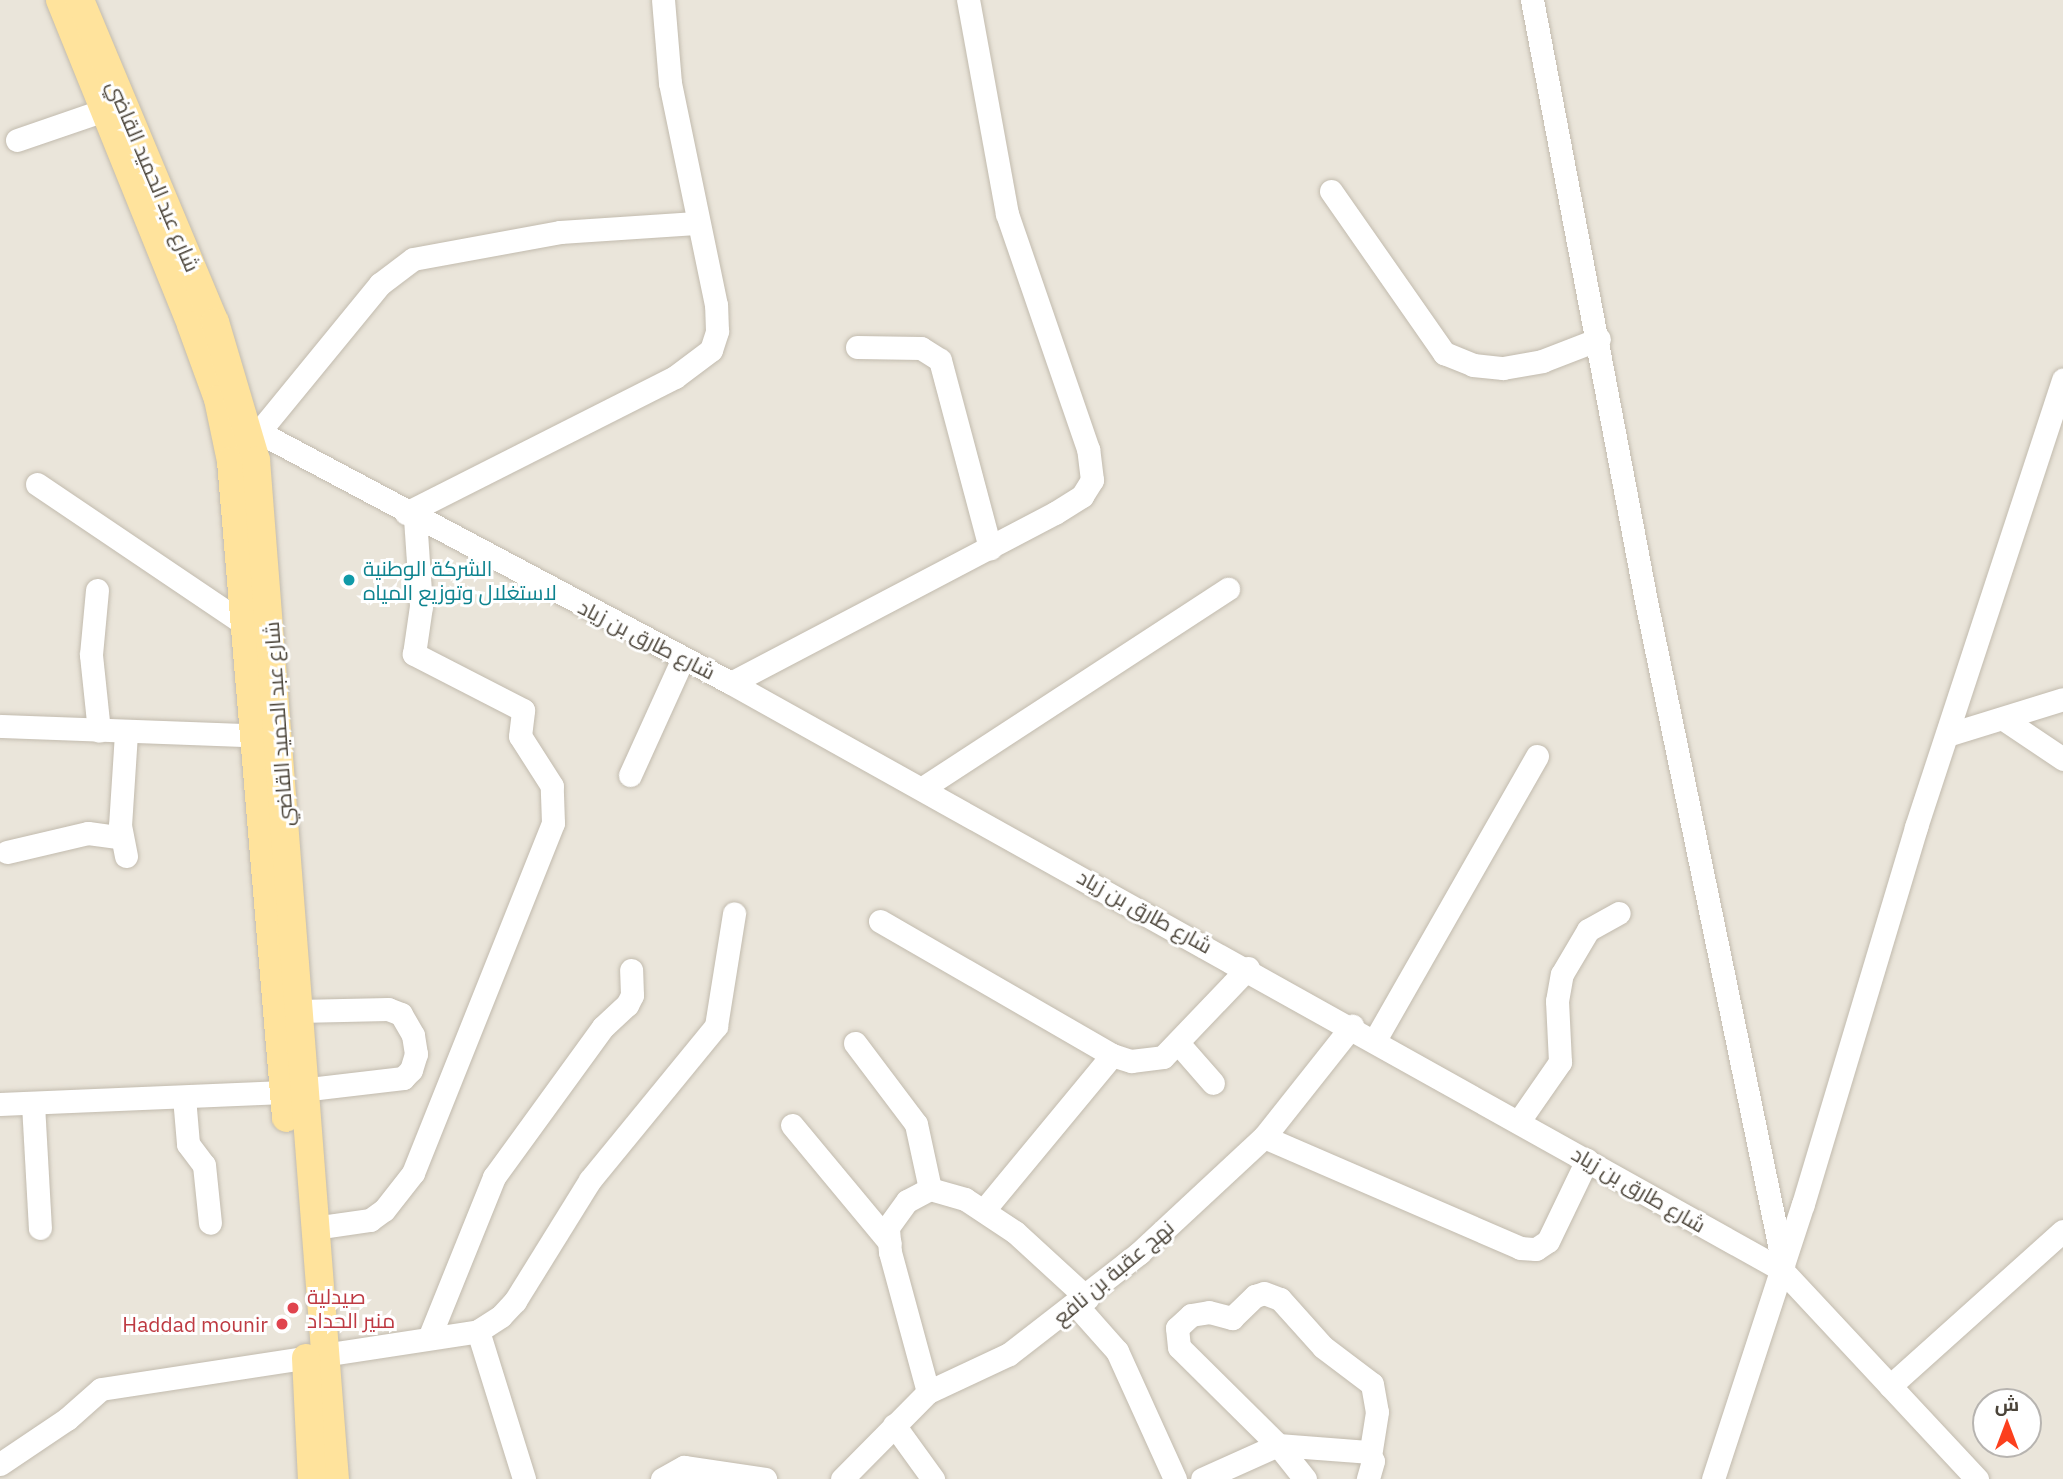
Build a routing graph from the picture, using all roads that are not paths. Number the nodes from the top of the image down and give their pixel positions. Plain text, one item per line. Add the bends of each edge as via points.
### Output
1 (60, 0) edge
2 (80, 0) edge
3 (663, 0) edge
4 (968, 0) edge
5 (1532, 0) edge
6 (104, 110) junction
7 (17, 139) dead end
8 (1331, 191) dead end
9 (696, 223) junction
10 (1599, 339) junction
11 (857, 346) dead end
12 (2063, 380) edge
13 (244, 431) junction
14 (37, 484) dead end
15 (410, 516) junction
16 (990, 548) junction
17 (1228, 589) dead end
18 (97, 590) dead end
19 (246, 625) junction
20 (683, 658) junction
21 (731, 683) junction
22 (2063, 699) edge
23 (2005, 720) junction
24 (0, 726) edge
25 (99, 731) junction
26 (126, 732) junction
27 (1947, 735) junction
28 (266, 736) junction
29 (1537, 756) dead end
30 (2063, 759) edge
31 (630, 775) dead end
32 (923, 788) junction
33 (7, 852) dead end
34 (734, 913) dead end
35 (1619, 913) dead end
36 (880, 921) dead end
37 (1248, 968) junction
38 (631, 970) dead end
39 (298, 1011) junction
40 (1352, 1027) junction
41 (1375, 1040) junction
42 (855, 1043) dead end
43 (1178, 1043) junction
44 (1112, 1055) junction
45 (1213, 1083) dead end
46 (294, 1091) junction
47 (184, 1097) junction
48 (0, 1104) edge
49 (33, 1104) junction
50 (1518, 1121) junction
51 (792, 1125) dead end
52 (1264, 1137) junction
53 (1587, 1160) junction
54 (930, 1189) junction
55 (984, 1210) junction
56 (210, 1223) dead end
57 (40, 1227) dead end
58 (314, 1228) junction
59 (2063, 1231) edge
60 (890, 1243) junction
61 (1782, 1267) junction
62 (1082, 1302) junction
63 (478, 1331) junction
64 (429, 1338) junction
65 (315, 1354) junction
66 (1890, 1386) junction
67 (928, 1392) junction
68 (894, 1425) junction
69 (1278, 1445) junction
70 (0, 1464) edge
71 (1369, 1468) edge
72 (751, 1478) edge
73 (313, 1479) edge
74 (335, 1479) edge
75 (524, 1479) edge
76 (662, 1479) edge
77 (842, 1479) edge
78 (933, 1479) edge
79 (1175, 1479) edge
80 (1202, 1479) edge
81 (1305, 1479) edge
82 (1713, 1479) edge
83 (1977, 1479) edge

1 - 6 main road, شارع عبد الحميد القاضي
2 - 13 main road, شارع عبد الحميد القاضي via 215,322
3 - 9 street via 670,83
4 - 16 street via 1007,214 1092,467 1092,480 1082,496
5 - 10 street
6 - 7 street
6 - 13 main road, شارع عبد الحميد القاضي via 191,325
8 - 10 street via 1444,353 1473,365 1503,368 1542,361
9 - 13 street via 560,232 413,259 385,278
9 - 15 street via 716,305 717,331 706,356 675,377
10 - 61 street via 1646,601
11 - 16 street via 921,348 939,357
12 - 27 street
13 - 15 street, شارع طارق بن زياد
13 - 19 main road, شارع عبد الحميد القاضي via 238,513
13 - 28 main road, شارع عبد الحميد القاضي via 263,521
14 - 19 street
15 - 20 street, شارع طارق بن زياد
15 - 58 street via 421,606 414,654 523,710 520,736 552,786 553,823 413,1172 384,1210 370,1220
16 - 21 street
17 - 32 street
18 - 25 street via 91,655
19 - 28 main road, شارع عبد الحميد القاضي
20 - 21 street, شارع طارق بن زياد
20 - 31 street
21 - 32 street, شارع طارق بن زياد
22 - 23 street
23 - 27 street
23 - 30 street
24 - 25 street
25 - 26 street
26 - 28 street
26 - 33 street via 124,847 88,833
27 - 61 street
28 - 39 main road, شارع عبد الحميد القاضي
28 - 46 main road, شارع عبد الحميد القاضي
29 - 41 street
32 - 37 street, شارع طارق بن زياد
34 - 63 street via 716,1027 590,1180 515,1301
35 - 50 street via 1588,930 1562,974 1557,1001 1560,1062
36 - 44 street
37 - 40 street, شارع طارق بن زياد
37 - 43 street
38 - 64 street via 632,995 627,1005 603,1027 494,1177
39 - 46 main road, شارع عبد الحميد القاضي
39 - 46 street via 388,1009 408,1022 416,1054 402,1078
40 - 41 street, شارع طارق بن زياد
40 - 52 street, نهج عقبة بن نافع
41 - 50 street, شارع طارق بن زياد
42 - 54 street via 916,1124
43 - 44 street via 1153,1060 1131,1061
43 - 45 street
44 - 55 street
46 - 47 street
46 - 58 main road, شارع عبد الحميد القاضي
46 - 65 main road, شارع عبد الحميد القاضي
47 - 49 street
47 - 56 street via 188,1144 204,1165
48 - 49 street
49 - 57 street
50 - 53 street, شارع طارق بن زياد
51 - 60 street
52 - 53 street via 1520,1248 1536,1249 1548,1241
52 - 62 street, نهج عقبة بن نافع
53 - 61 street, شارع طارق بن زياد
54 - 55 street via 949,1192
54 - 60 street via 896,1210 888,1227
55 - 62 street via 1015,1232
58 - 65 main road, شارع عبد الحميد القاضي
59 - 66 street
60 - 67 street
61 - 66 street, شارع طارق بن زياد
61 - 82 street
62 - 67 street, نهج عقبة بن نافع via 1009,1354
62 - 79 street via 1117,1351
63 - 64 street
63 - 75 street
64 - 65 street
65 - 70 street via 101,1388 67,1419
65 - 73 main road, شارع عبد الحميد القاضي
65 - 74 main road, شارع عبد الحميد القاضي
66 - 83 street, شارع طارق بن زياد
67 - 68 street, نهج عقبة بن نافع
68 - 77 street, نهج عقبة بن نافع
68 - 78 street
69 - 71 street via 1359,1450
69 - 71 street via 1179,1347 1177,1328 1191,1315 1209,1312 1232,1318 1255,1296 1264,1293 1280,1299 1323,1347 1372,1384 1377,1412
69 - 80 street
69 - 81 street
72 - 76 street via 684,1467

